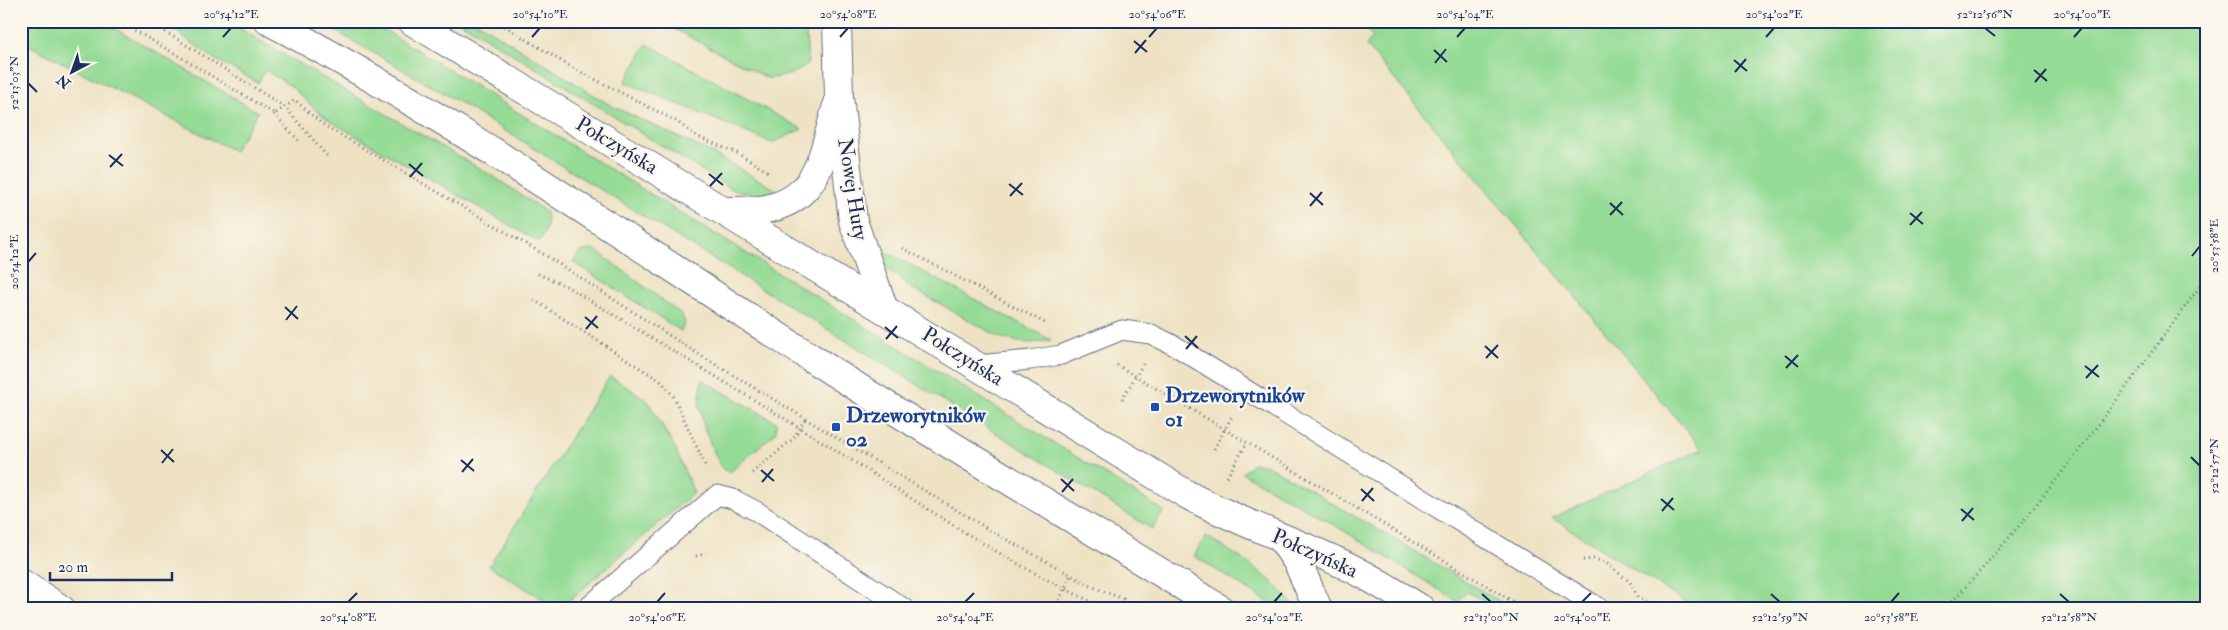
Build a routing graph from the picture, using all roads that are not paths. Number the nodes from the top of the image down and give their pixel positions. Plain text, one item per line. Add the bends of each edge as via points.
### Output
1 (268, 21) edge
2 (412, 21) edge
3 (836, 21) edge
4 (839, 98) junction
5 (726, 211) junction
6 (883, 307) junction
7 (978, 365) junction
8 (1281, 538) junction
9 (21, 583) edge
10 (1219, 608) edge
11 (61, 609) edge
12 (586, 609) edge
13 (905, 609) edge
14 (1318, 609) edge
15 (1421, 609) edge
16 (1601, 609) edge

1 - 10 main road via 398,94 580,206 822,364
2 - 5 main road, Połczyńska
3 - 4 main road, Nowej Huty
4 - 5 main road, Nowej Huty via 814,177 804,192 787,203 761,210
4 - 6 main road, Nowej Huty via 854,221
5 - 6 main road, Połczyńska
6 - 7 main road, Połczyńska
7 - 8 main road, Połczyńska via 1194,498
7 - 16 lane via 1061,355 1122,330 1152,334
8 - 14 main road via 1298,562
8 - 15 main road, Połczyńska via 1333,559
9 - 11 main road
12 - 13 lane via 717,494 756,511

